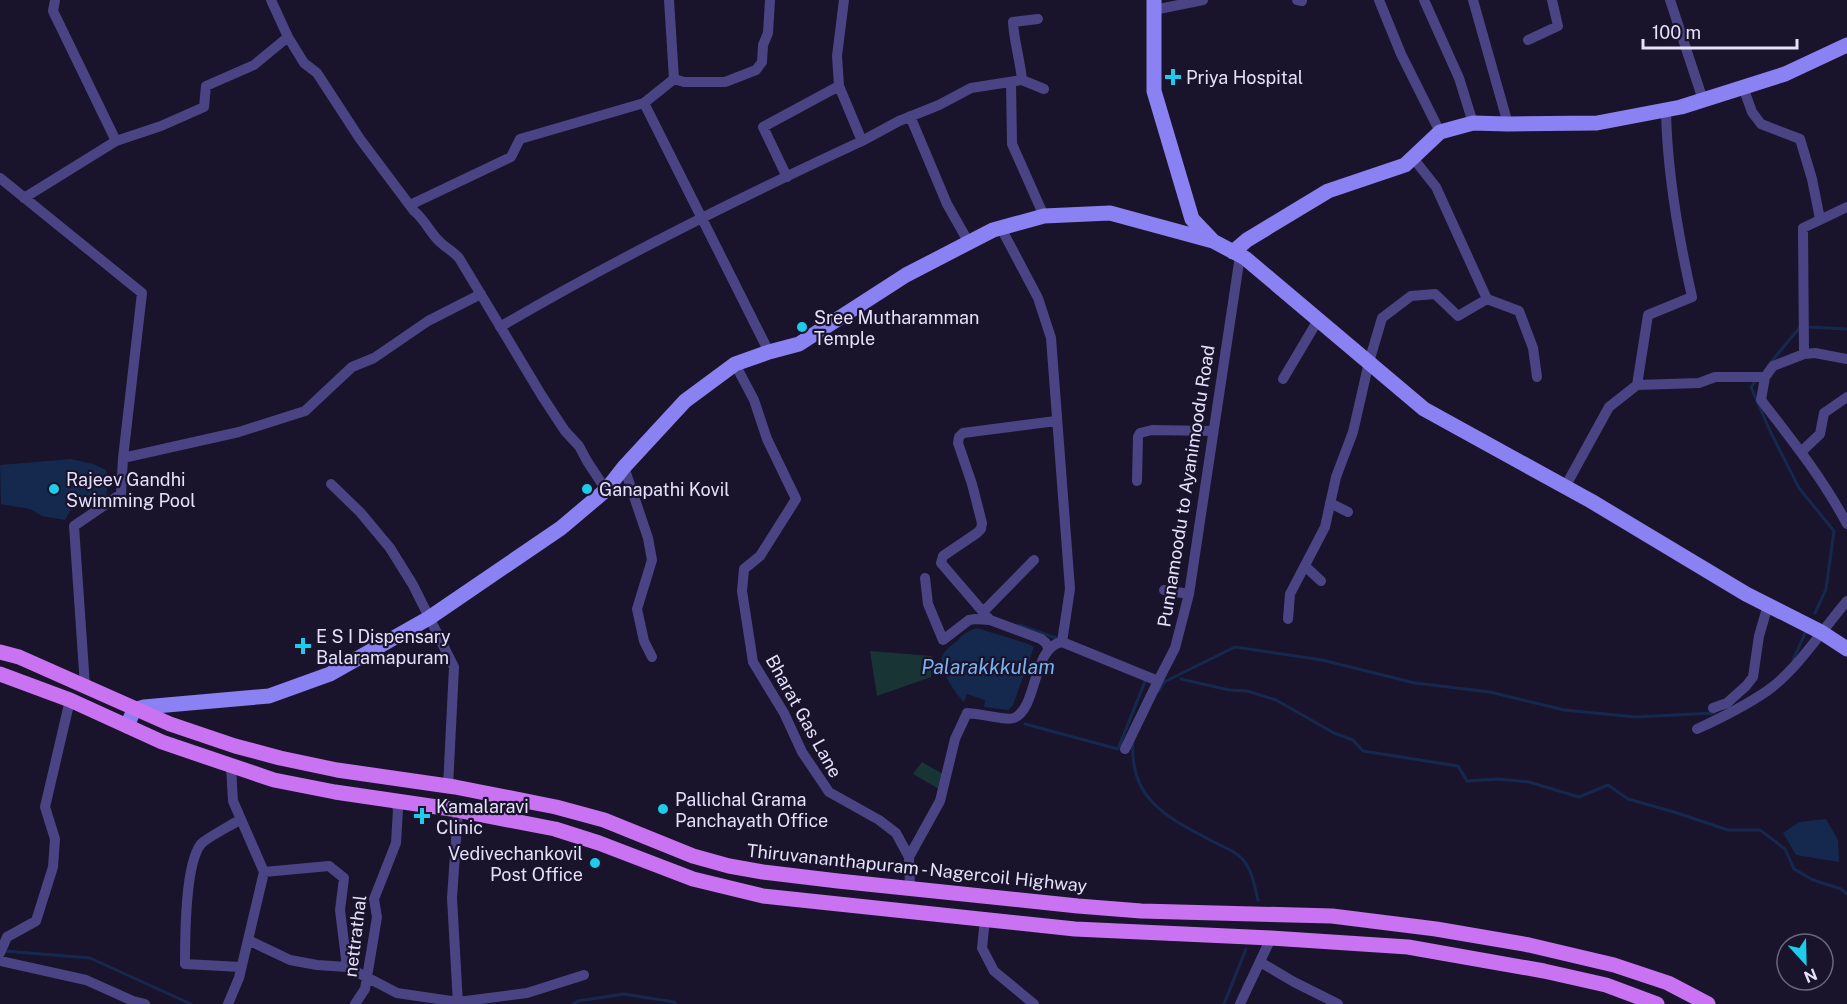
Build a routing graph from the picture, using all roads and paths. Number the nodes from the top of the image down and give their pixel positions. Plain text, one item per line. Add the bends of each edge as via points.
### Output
1 (55, 0) edge
2 (271, 0) edge
3 (669, 0) edge
4 (770, 0) edge
5 (844, 0) edge
6 (1203, 0) edge
7 (1379, 0) edge
8 (1424, 0) edge
9 (1473, 0) edge
10 (1552, 0) edge
11 (1670, 0) edge
12 (1154, 5) edge
13 (1038, 20) dead end
14 (288, 37) junction
15 (1528, 40) dead end
16 (1847, 45) edge
17 (674, 79) junction
18 (1017, 81) junction
19 (839, 86) junction
20 (1743, 87) junction
21 (1044, 89) dead end
22 (1703, 100) junction
23 (644, 103) junction
24 (1666, 110) junction
25 (910, 116) junction
26 (1473, 123) junction
27 (1508, 124) junction
28 (1440, 132) junction
29 (116, 141) junction
30 (862, 141) junction
31 (1413, 158) junction
32 (787, 177) junction
33 (0, 178) edge
34 (24, 198) junction
35 (410, 205) junction
36 (1847, 207) edge
37 (1044, 216) junction
38 (702, 219) junction
39 (1820, 219) junction
40 (1001, 228) junction
41 (1213, 242) junction
42 (969, 243) junction
43 (1236, 254) junction
44 (481, 294) junction
45 (1487, 299) junction
46 (1318, 320) junction
47 (500, 327) junction
48 (769, 352) junction
49 (1804, 354) junction
50 (1847, 359) edge
51 (1369, 362) junction
52 (735, 364) junction
53 (1764, 377) junction
54 (1536, 378) dead end
55 (1284, 379) dead end
56 (1637, 385) junction
57 (1847, 397) edge
58 (1056, 421) junction
59 (1213, 432) junction
60 (1802, 452) junction
61 (123, 458) junction
62 (624, 467) junction
63 (1137, 481) dead end
64 (331, 484) dead end
65 (1564, 486) junction
66 (606, 490) junction
67 (1330, 503) junction
68 (1844, 511) edge
69 (1348, 513) dead end
70 (1847, 524) edge
71 (1034, 560) dead end
72 (1305, 566) junction
73 (925, 578) dead end
74 (1321, 581) dead end
75 (1164, 590) dead end
76 (1189, 594) junction
77 (1847, 601) edge
78 (1768, 605) junction
79 (987, 616) junction
80 (429, 618) junction
81 (1288, 619) dead end
82 (1821, 632) junction
83 (1063, 639) junction
84 (1048, 648) junction
85 (1847, 649) edge
86 (0, 652) edge
87 (652, 657) dead end
88 (0, 674) edge
89 (1158, 681) junction
90 (85, 686) junction
91 (70, 700) junction
92 (1713, 708) dead end
93 (135, 710) junction
94 (128, 726) junction
95 (1697, 729) dead end
96 (1125, 749) dead end
97 (231, 767) junction
98 (448, 787) junction
99 (395, 802) junction
100 (458, 811) junction
101 (241, 819) junction
102 (909, 857) junction
103 (264, 872) junction
104 (910, 888) junction
105 (985, 919) junction
106 (1271, 938) junction
107 (248, 940) junction
108 (2, 950) edge
109 (0, 961) edge
110 (1260, 962) junction
111 (241, 967) junction
112 (347, 967) junction
113 (584, 975) dead end
114 (366, 977) junction
115 (458, 1003) edge
116 (145, 1004) edge
117 (228, 1004) edge
118 (355, 1004) edge
119 (1034, 1004) edge
120 (1240, 1004) edge
121 (1338, 1004) edge
122 (1657, 1004) edge
123 (1708, 1004) edge

1 - 29 street via 53,11
2 - 14 street
3 - 17 street
4 - 17 street via 768,33 762,62 756,70 724,82
5 - 19 street via 838,39
6 - 12 street
7 - 28 street
8 - 26 street via 1459,78
9 - 27 street
10 - 15 street via 1558,26
11 - 22 street
12 - 41 main road via 1154,91 1192,219
13 - 18 street via 1013,21 1014,43 1020,57
14 - 29 street via 254,64 206,86 204,107
14 - 35 street
16 - 20 main road via 1785,74
17 - 23 street
18 - 21 street
18 - 25 street via 971,88
18 - 37 street via 1012,144
19 - 30 street
19 - 32 street via 763,127
20 - 22 main road
20 - 39 street via 1761,124 1800,140
22 - 24 main road
23 - 35 street via 520,139 511,158
23 - 38 street
24 - 27 main road via 1597,123
24 - 56 street via 1669,171 1692,297 1648,315
25 - 30 street
25 - 42 street via 947,204
26 - 27 main road
26 - 28 main road
28 - 31 main road
29 - 34 street
30 - 32 street
31 - 43 main road via 1405,165 1328,191 1247,240
31 - 45 street via 1436,188
32 - 38 street
33 - 34 street
34 - 61 street via 142,293
35 - 44 street via 439,241 452,249
36 - 39 street
37 - 40 main road
37 - 41 main road via 1110,213
38 - 47 street
38 - 48 street
39 - 49 street via 1803,228
40 - 42 main road
40 - 58 street via 1038,298 1051,338
41 - 43 main road
42 - 48 main road via 906,276 799,344
43 - 46 main road
43 - 59 street, Punnamoodu to Ayanimoodu Road
44 - 47 street
44 - 61 street via 428,321 374,358 352,367 304,411 240,432
45 - 51 street via 1458,316 1435,294 1411,296 1382,318
45 - 54 street via 1519,311 1533,348
46 - 51 main road
46 - 55 street
47 - 66 street
48 - 52 main road
49 - 50 street
49 - 53 street via 1773,366
51 - 65 main road via 1424,409
51 - 67 street via 1353,432
52 - 62 main road via 685,401
52 - 102 street, Bharat Gas Lane via 796,499 760,556 744,569 742,591 753,662 802,752 829,792 896,833
53 - 56 street via 1715,377 1699,383
53 - 60 street via 1761,400
56 - 65 street via 1609,407
57 - 60 street via 1824,413 1820,434
58 - 79 street via 959,436 982,524 977,532 943,556 941,563
58 - 83 street via 1070,589
59 - 63 street via 1140,433
59 - 76 street, Punnamoodu to Ayanimoodu Road
60 - 68 street
61 - 90 street via 121,494 74,526
62 - 66 main road
62 - 87 street via 652,560 638,609 644,641
64 - 80 street via 390,548
65 - 78 main road
66 - 80 main road via 561,528
67 - 69 street
67 - 72 street via 1325,527
68 - 70 street
71 - 79 street
72 - 74 street
72 - 81 street via 1290,594
73 - 79 street via 928,604 945,633 969,620
75 - 76 street
76 - 89 street, Punnamoodu to Ayanimoodu Road via 1175,648
77 - 82 street
78 - 82 main road
78 - 92 street via 1754,677 1727,702
79 - 84 street via 1041,639
80 - 93 main road via 330,674 270,696
80 - 98 street via 454,667
82 - 85 main road
82 - 95 street via 1792,669 1768,691
83 - 84 street
83 - 89 street
84 - 102 street via 1020,714 1008,719 969,712 966,715 955,739 940,801
86 - 90 main road, Thiruvananthapuram - Nagercoil Highway
88 - 91 main road
89 - 96 street, Punnamoodu to Ayanimoodu Road
90 - 93 main road, Thiruvananthapuram - Nagercoil Highway
91 - 94 main road
91 - 108 street via 45,807 55,839 53,867 36,921 7,937
93 - 94 main road
93 - 98 main road, Thiruvananthapuram - Nagercoil Highway via 280,758
94 - 97 main road
97 - 99 main road via 274,780
97 - 101 street via 233,801
98 - 104 main road, Thiruvananthapuram - Nagercoil Highway via 578,812 729,866
99 - 100 main road
99 - 114 street, nettrathal via 396,843 374,899 377,917
100 - 105 main road via 555,829 693,879 763,896
100 - 115 street via 452,898
101 - 103 street
101 - 111 street via 201,844 189,874 185,964
102 - 104 street
103 - 107 street
103 - 112 street via 329,866 344,879 340,910
104 - 123 main road, Thiruvananthapuram - Nagercoil Highway via 1141,911 1332,916 1436,929 1614,965 1668,983
105 - 106 main road via 1101,931
105 - 119 street via 982,948 994,971
106 - 110 street
106 - 122 main road via 1440,951 1606,986
107 - 111 street
107 - 112 street via 290,960
109 - 116 street via 86,980
110 - 120 street
110 - 121 street
111 - 117 street
112 - 114 street
113 - 115 street via 527,993
114 - 115 street via 397,993
114 - 118 street, nettrathal via 365,989

